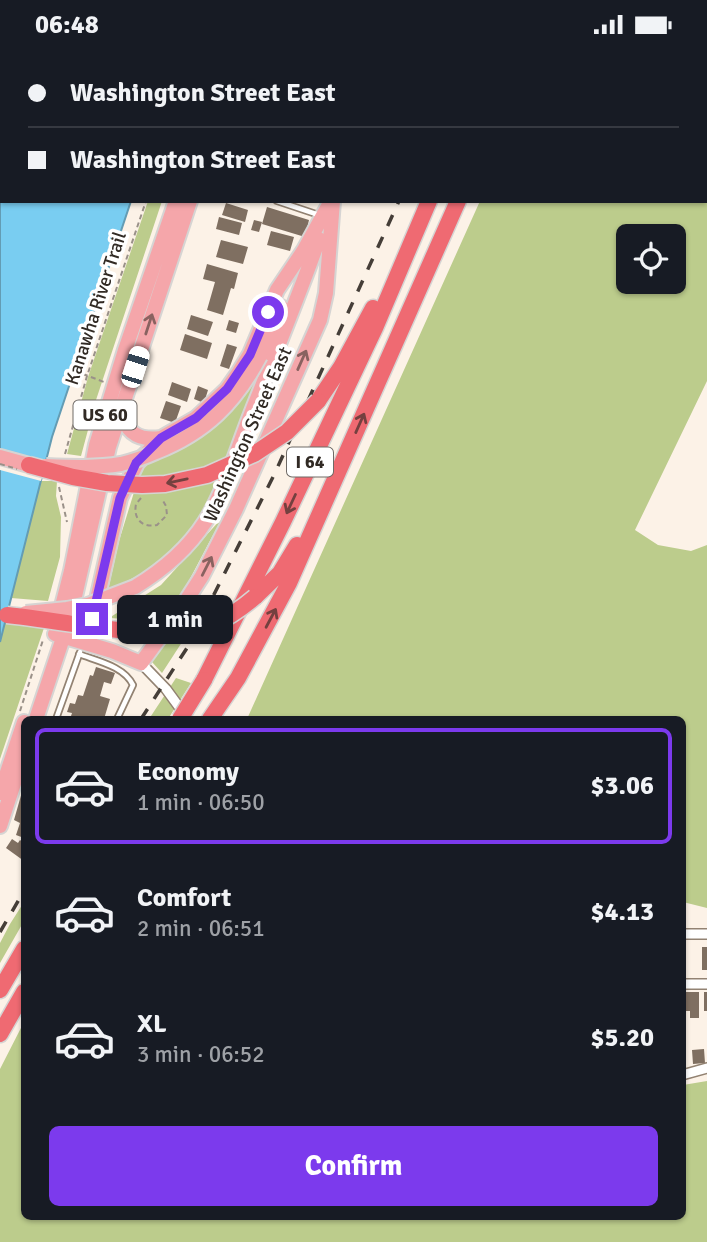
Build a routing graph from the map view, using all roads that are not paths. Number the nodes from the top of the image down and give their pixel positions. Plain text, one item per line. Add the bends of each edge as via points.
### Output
1 (175, 203) edge
2 (189, 203) edge
3 (283, 203) edge
4 (331, 203) edge
5 (428, 203) edge
6 (457, 203) edge
7 (327, 218) junction
8 (411, 242) junction
9 (304, 250) junction
10 (121, 411) junction
11 (161, 438) junction
12 (0, 457) edge
13 (29, 465) junction
14 (332, 486) junction
15 (4, 614) edge
16 (59, 635) junction
17 (83, 648) junction
18 (141, 663) junction
19 (27, 716) edge
20 (37, 716) edge
21 (57, 716) edge
22 (118, 716) edge
23 (182, 716) edge
24 (186, 716) edge
25 (212, 716) edge
26 (21, 733) edge
27 (21, 762) edge
28 (0, 793) edge
29 (0, 826) edge
30 (686, 934) edge
31 (707, 934) edge
32 (21, 954) edge
33 (686, 984) edge
34 (707, 984) edge
35 (0, 990) edge
36 (21, 997) edge
37 (0, 1034) edge
38 (707, 1068) edge
39 (686, 1074) edge

1 - 16 main road, US 60 via 96,445
10 -> 2 main road, US 60
3 - 7 lane
4 - 7 main road
5 - 8 highway, I 64
14 -> 6 highway, I 64
7 - 9 main road, Washington Street East
7 - 15 main road, bridge via 212,510 193,538 135,587 67,610
18 -> 7 main road, Washington Street East via 202,576 320,320 326,293
8 -> 13 highway, bridge via 318,401 287,432 254,454 206,475 165,484 107,483
8 -> 23 highway, I 64, bridge via 283,522
9 - 11 main road, Washington Street East via 277,291 250,355 233,381 196,418
9 - 13 main road, bridge via 251,374 226,407 193,435 135,461 82,467
10 - 11 main road via 126,427 135,435
10 - 16 main road, US 60 via 71,614
11 - 17 main road, Washington Street East via 136,463 120,498
12 - 13 main road
14 - 15 highway, bridge via 280,573 236,613 215,623 156,634
25 -> 14 highway, I 64 via 289,583
16 - 17 main road
16 - 19 main road, US 60
16 - 20 main road, US 60
17 - 18 main road
17 - 21 lane
17 - 22 lane via 130,678 133,685
18 - 24 street
26 - 28 main road, US 60
27 - 29 main road
30 - 31 street
32 - 35 highway
33 - 34 street
36 - 37 highway
38 - 39 street

